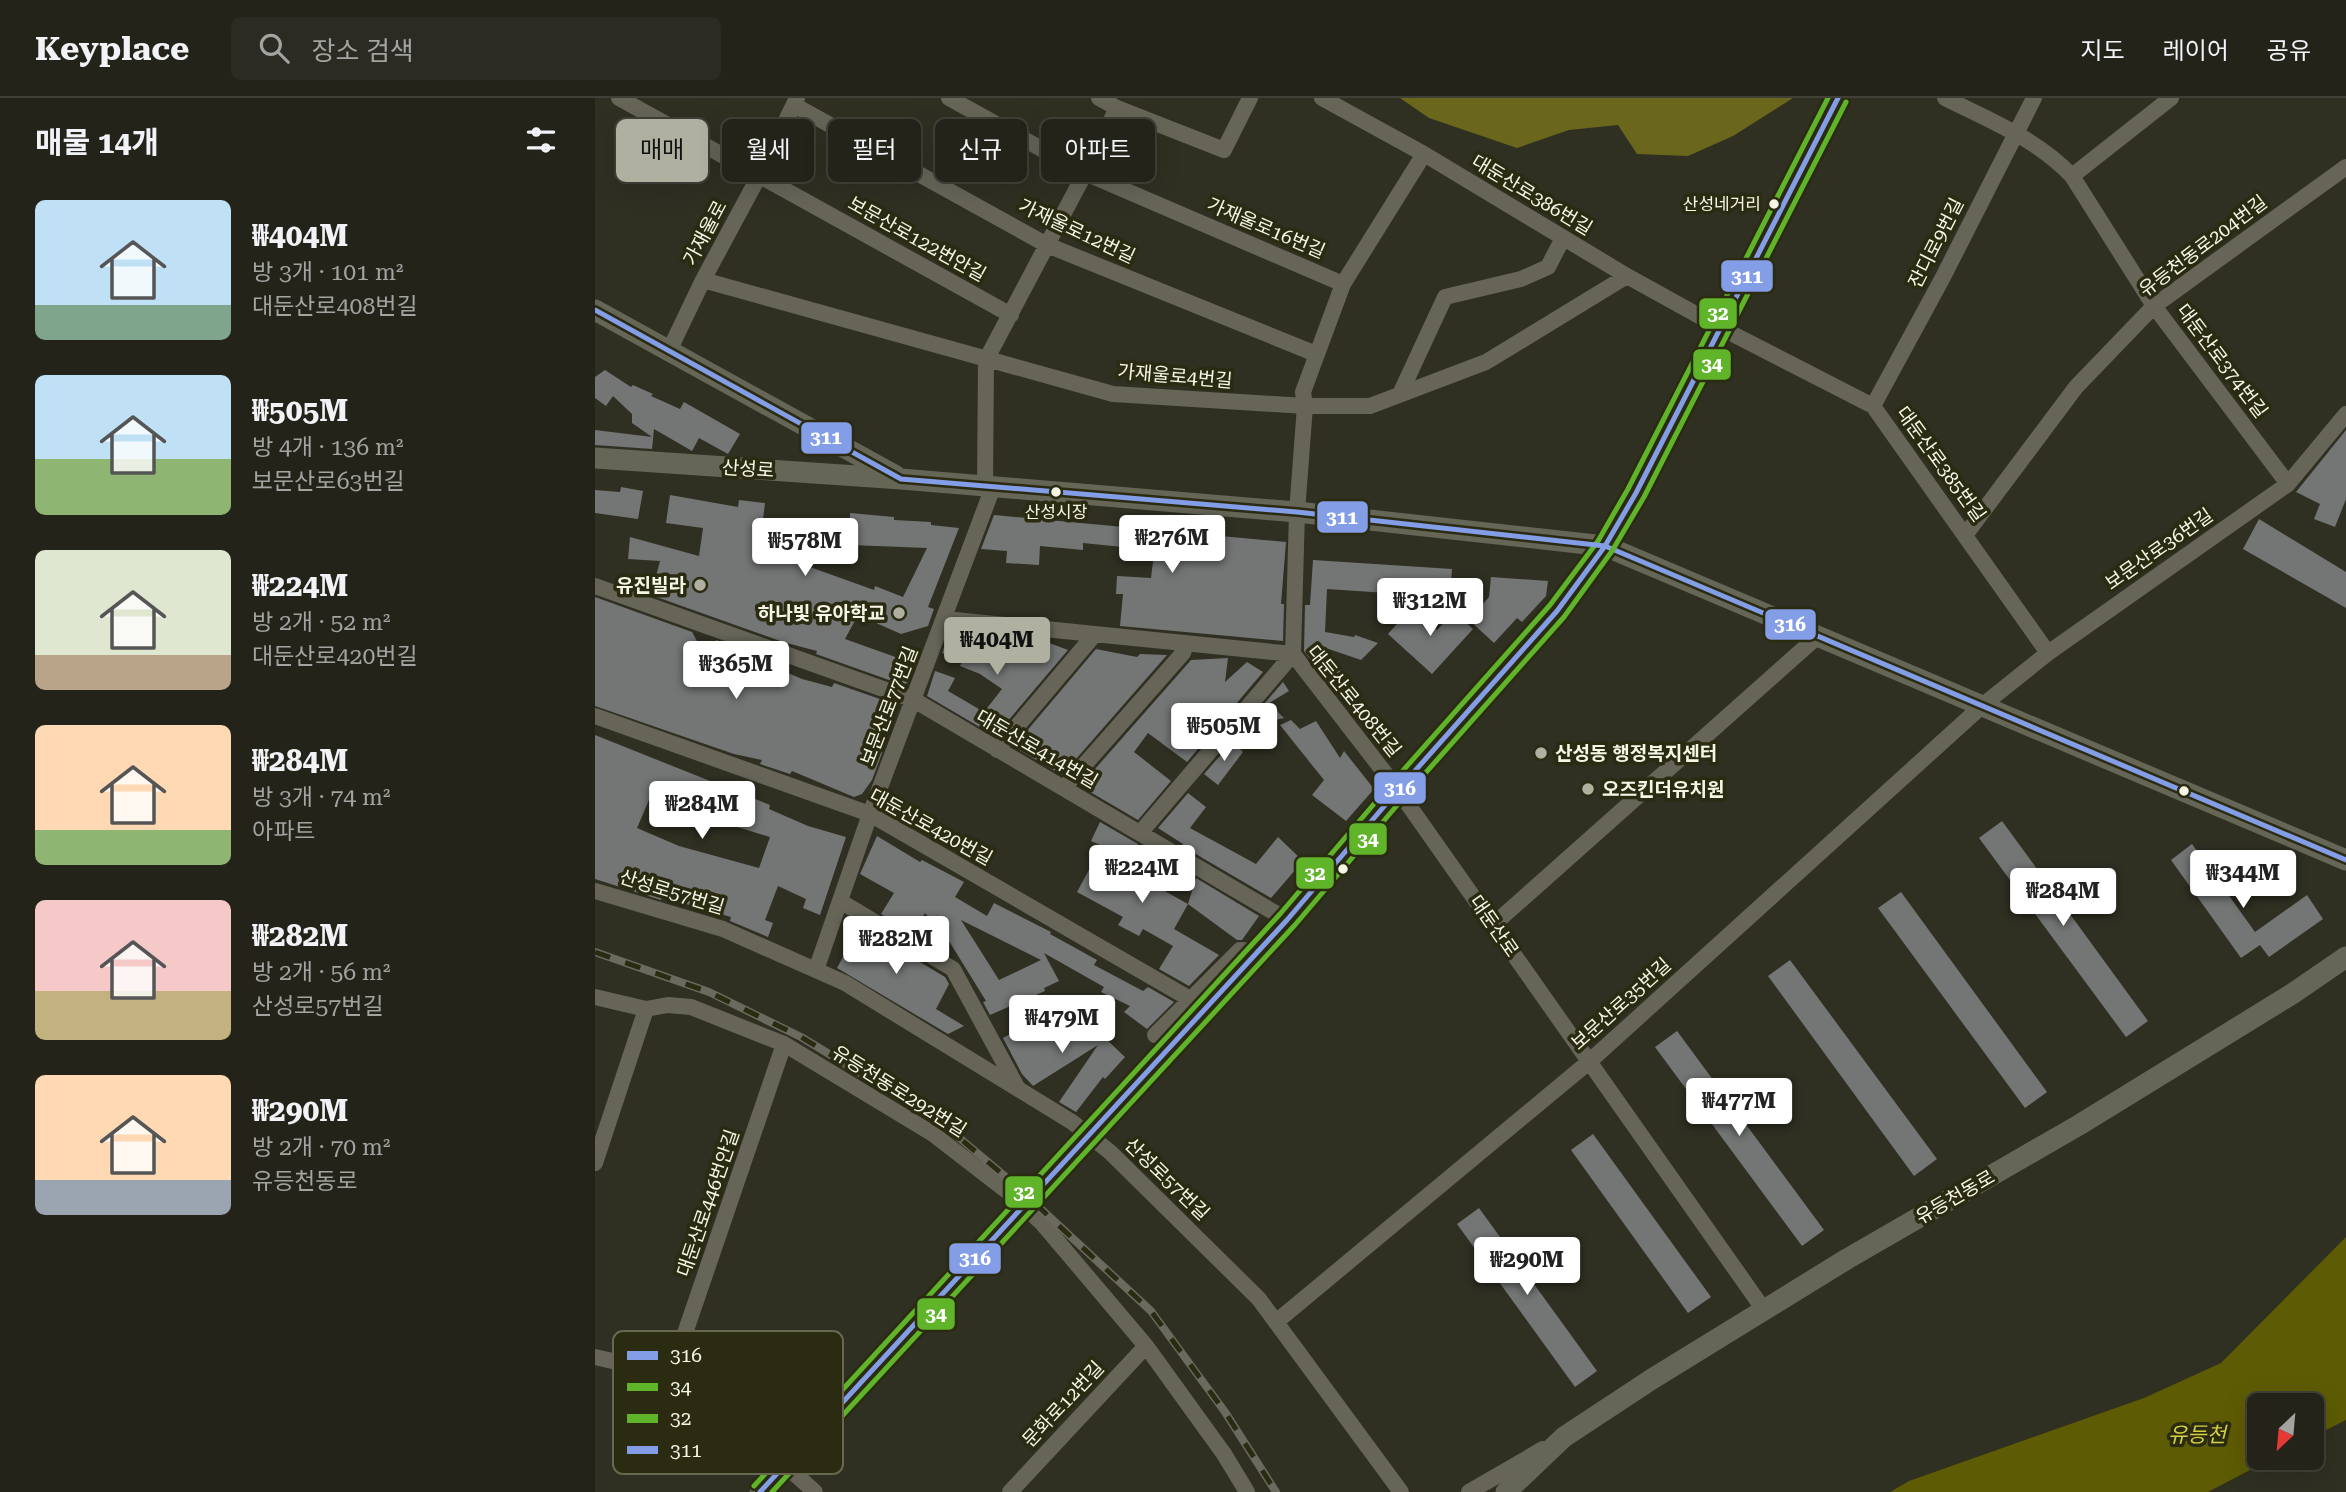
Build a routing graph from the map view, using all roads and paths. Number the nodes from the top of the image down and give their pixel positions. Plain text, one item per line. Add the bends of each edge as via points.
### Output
1 (619, 98) edge
2 (949, 98) edge
3 (1099, 98) edge
4 (1250, 98) edge
5 (1322, 98) edge
6 (1838, 98) edge
7 (1945, 98) edge
8 (2034, 98) edge
9 (2171, 98) edge
10 (796, 101) edge
11 (1117, 108) junction
12 (787, 119) edge
13 (1112, 119) edge
14 (2016, 133) junction
15 (1041, 149) edge
16 (1424, 154) junction
17 (722, 155) edge
18 (2346, 167) edge
19 (2072, 176) junction
20 (756, 182) edge
21 (770, 182) edge
22 (1080, 182) edge
23 (1106, 182) edge
24 (1563, 239) junction
25 (1047, 245) junction
26 (1627, 276) junction
27 (703, 281) junction
28 (1343, 284) junction
29 (2154, 306) junction
30 (595, 310) edge
31 (1011, 315) junction
32 (1721, 328) junction
33 (669, 351) junction
34 (1316, 354) junction
35 (986, 360) junction
36 (1399, 394) junction
37 (1304, 406) junction
38 (1873, 406) junction
39 (2346, 414) edge
40 (595, 458) edge
41 (901, 479) junction
42 (2288, 484) junction
43 (989, 487) junction
44 (1297, 512) junction
45 (1966, 534) junction
46 (1605, 546) junction
47 (595, 586) edge
48 (945, 619) junction
49 (1095, 634) junction
50 (1818, 636) junction
51 (1186, 643) junction
52 (2049, 653) junction
53 (1293, 654) junction
54 (914, 700) junction
55 (1983, 705) junction
56 (595, 716) edge
57 (997, 750) junction
58 (1063, 788) junction
59 (1398, 790) junction
60 (870, 814) junction
61 (1140, 833) junction
62 (2346, 860) edge
63 (595, 891) edge
64 (839, 901) junction
65 (1287, 920) junction
66 (1493, 925) junction
67 (1259, 951) junction
68 (2346, 957) edge
69 (816, 970) junction
70 (595, 997) edge
71 (1190, 999) junction
72 (646, 1009) junction
73 (1155, 1035) dead end
74 (784, 1045) junction
75 (1590, 1061) junction
76 (1018, 1089) junction
77 (1100, 1126) tunnel mouth
78 (595, 1163) edge
79 (1012, 1219) tunnel mouth
80 (1764, 1310) junction
81 (1276, 1322) junction
82 (686, 1331) edge
83 (1146, 1346) junction
84 (595, 1357) edge
85 (613, 1361) edge
86 (843, 1402) edge
87 (1564, 1437) junction
88 (777, 1474) edge
89 (795, 1474) edge
90 (761, 1492) edge
91 (815, 1492) edge
92 (1010, 1492) edge
93 (1247, 1492) edge
94 (1401, 1492) edge
95 (1469, 1492) edge
96 (1506, 1492) edge

1 - 17 street, 보문산로122번안길
2 - 15 street, 가재울로16번길
3 - 11 street
4 - 11 street via 1224,150
5 - 16 street, 대둔산로386번길
6 - 32 main road
7 - 14 street, 대둔산로374번길
8 - 14 street, 잔디로9번길
9 - 19 street
10 - 12 street, 가재울로
10 - 25 street, 가재울로12번길
11 - 13 street
14 - 19 street, 대둔산로374번길 via 2054,157
14 - 38 street, 잔디로9번길
16 - 24 street, 대둔산로386번길
16 - 28 street
18 - 29 street, 유등천동로204번길
19 - 29 street, 대둔산로374번길
20 - 27 street, 가재울로
21 - 31 street, 보문산로122번안길
22 - 25 street
23 - 28 street, 가재울로16번길
24 - 26 street, 대둔산로386번길
24 - 36 street via 1548,267 1521,279 1445,297
25 - 31 street
25 - 34 street, 가재울로12번길
26 - 32 street, 대둔산로386번길
26 - 36 street, 가재울로4번길 via 1486,362
27 - 33 street, 가재울로
27 - 35 street, 가재울로4번길
28 - 34 street
29 - 42 street, 대둔산로374번길
29 - 45 street, 유등천동로204번길 via 2076,387
30 - 33 main road
31 - 35 street
32 - 38 street, 대둔산로385번길
32 - 46 main road
33 - 41 main road
34 - 37 street via 1303,392
35 - 37 street, 가재울로4번길 via 1113,394
35 - 43 street, 보문산로77번길
36 - 37 street, 가재울로4번길 via 1370,406
37 - 44 street
38 - 45 street, 대둔산로385번길
39 - 42 street, 보문산로36번길
40 - 41 main road, 산성로
41 - 43 main road, 산성로
42 - 52 street, 보문산로36번길
43 - 44 main road, 산성로
43 - 48 street, 보문산로77번길
44 - 46 main road, 산성로
44 - 53 street
45 - 52 street, 대둔산로385번길
46 - 50 main road, 산성로
46 - 59 main road via 1557,611
47 - 54 street, 대둔산로414번길
48 - 49 street, 대둔산로408번길
48 - 54 street, 보문산로77번길
49 - 51 street, 대둔산로408번길
49 - 57 street
50 - 55 main road, 산성로
50 - 66 street
51 - 53 street, 대둔산로408번길
51 - 58 street via 1183,653
52 - 55 street, 보문산로36번길
53 - 59 street, 대둔산로408번길
53 - 61 street
54 - 57 street, 대둔산로414번길
54 - 60 street, 보문산로77번길
55 - 62 main road, 산성로
55 - 75 street, 보문산로35번길
56 - 60 street, 대둔산로420번길
57 - 58 street, 대둔산로414번길
58 - 61 street, 대둔산로414번길
59 - 65 main road
59 - 66 street, 대둔산로
60 - 64 street, 보문산로77번길
60 - 71 street, 대둔산로420번길
61 - 65 street, 대둔산로414번길
63 - 69 street, 산성로57번길 via 723,929
64 - 69 street, 보문산로77번길
64 - 76 street via 953,969
65 - 67 main road
66 - 75 street, 대둔산로
67 - 71 street via 1240,950
67 - 77 main road
68 - 80 main road, 유등천동로 via 2079,1125
69 - 76 street, 산성로57번길 via 845,983
70 - 72 street, 유등천동로292번길
71 - 73 street
72 - 74 street, 유등천동로292번길 via 668,1004 691,1007
72 - 78 street
74 - 82 street, 대둔산로446번안길
74 - 83 street, 유등천동로292번길 via 933,1134 1009,1192 1042,1223
75 - 80 street, 대둔산로
75 - 81 street, 보문산로35번길
76 - 81 street, 산성로57번길 via 1110,1152 1259,1299
79 - 86 main road
80 - 87 main road, 유등천동로
81 - 94 street, 산성로57번길
83 - 92 street, 문화로12번길
83 - 93 street, 유등천동로292번길
84 - 85 street
87 - 95 street, 유등천동로
87 - 96 main road, 유등천동로
88 - 90 main road
89 - 91 street

